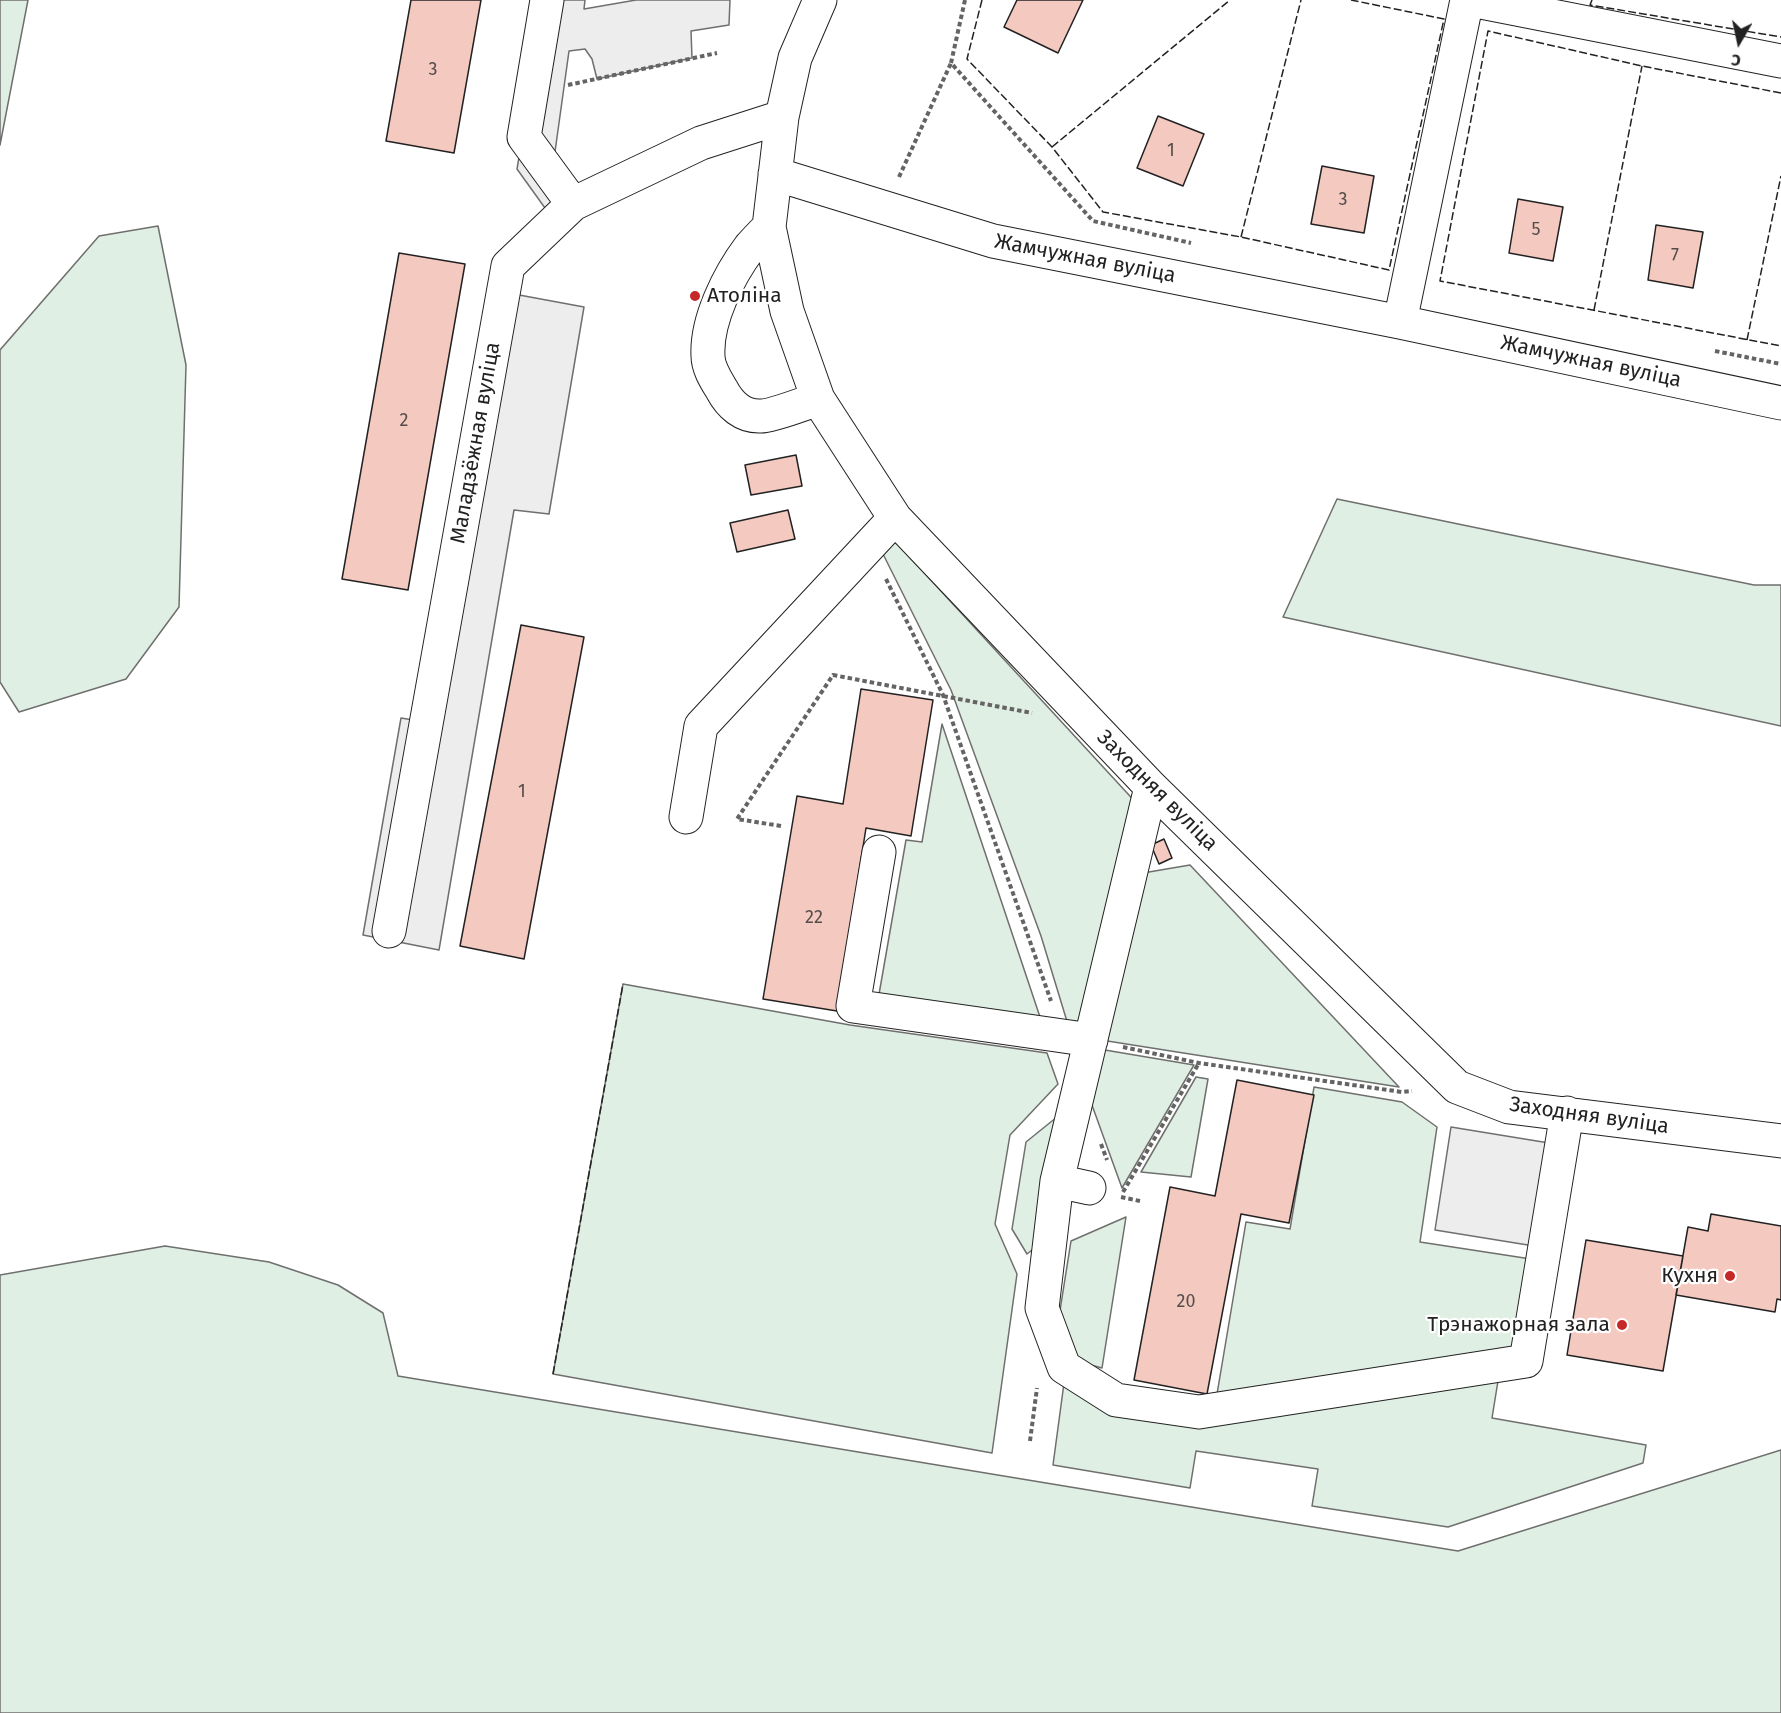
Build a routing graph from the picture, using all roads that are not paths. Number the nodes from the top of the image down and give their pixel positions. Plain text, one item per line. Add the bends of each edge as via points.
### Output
1 (547, 0) edge
2 (820, 0) edge
3 (1469, 0) edge
4 (1537, 6) edge
5 (1781, 61) edge
6 (782, 117) junction
7 (775, 174) junction
8 (573, 204) junction
9 (769, 227) junction
10 (1400, 322) junction
11 (818, 399) junction
12 (1781, 403) edge
13 (895, 518) junction
14 (1151, 788) junction
15 (686, 817) dead end
16 (879, 852) dead end
17 (389, 931) dead end
18 (1077, 1038) junction
19 (1567, 1113) junction
20 (1781, 1142) edge
21 (1104, 1179) road end
22 (1057, 1181) junction

1 - 8 street via 524,137
2 - 6 street, Заходняя вуліца via 795,58
3 - 4 street
3 - 10 street
4 - 5 street
6 - 7 street, Заходняя вуліца
6 - 8 street, Маладзёжная вуліца via 701,143
7 - 9 street, Заходняя вуліца
7 - 10 street, Жамчужная вуліца via 993,241
8 - 17 street, Маладзёжная вуліца via 508,266
9 - 11 street, Заходняя вуліца via 787,311
9 - 11 street via 727,283 715,315 707,358 724,394 737,409 750,415 763,417
10 - 12 street, Жамчужная вуліца
11 - 13 street, Заходняя вуліца
13 - 14 street, Заходняя вуліца
13 - 15 street via 701,726
14 - 18 street
14 - 19 street, Заходняя вуліца via 1457,1087 1509,1107
16 - 18 street via 854,1006
18 - 22 street
19 - 20 street, Заходняя вуліца
19 - 22 street via 1526,1360 1199,1413 1116,1400 1064,1367 1042,1308
21 - 22 street

